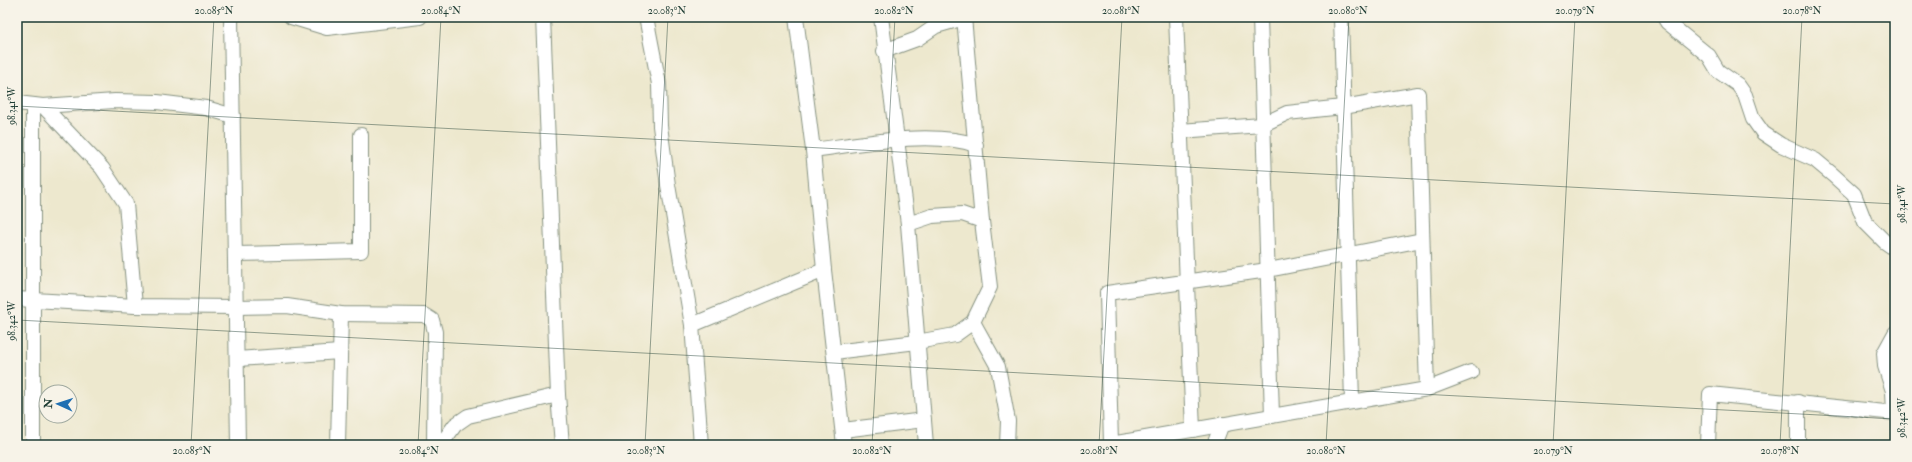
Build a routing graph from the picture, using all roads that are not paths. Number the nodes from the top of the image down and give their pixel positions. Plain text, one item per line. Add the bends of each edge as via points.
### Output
1 (231, 17) edge
2 (293, 17) edge
3 (420, 17) edge
4 (543, 17) edge
5 (646, 17) edge
6 (796, 17) edge
7 (881, 17) edge
8 (964, 17) edge
9 (1176, 17) edge
10 (1260, 17) edge
11 (1341, 17) edge
12 (1664, 17) edge
13 (884, 51) junction
14 (17, 103) edge
15 (38, 106) junction
16 (1343, 107) junction
17 (233, 116) junction
18 (1262, 125) junction
19 (1180, 132) junction
20 (362, 136) dead end
21 (896, 140) junction
22 (976, 145) junction
23 (813, 150) junction
24 (982, 221) junction
25 (908, 224) junction
26 (1422, 240) junction
27 (1895, 249) edge
28 (235, 254) junction
29 (1346, 255) junction
30 (824, 270) junction
31 (1268, 270) junction
32 (1186, 283) junction
33 (17, 299) edge
34 (33, 300) junction
35 (135, 306) junction
36 (236, 307) junction
37 (341, 314) junction
38 (973, 322) junction
39 (692, 325) junction
40 (1895, 333) edge
41 (917, 342) junction
42 (340, 352) junction
43 (834, 352) junction
44 (237, 359) junction
45 (1471, 372) dead end
46 (1427, 389) junction
47 (558, 395) junction
48 (1352, 402) junction
49 (1798, 402) junction
50 (1894, 413) edge
51 (1272, 416) junction
52 (924, 420) junction
53 (1222, 424) junction
54 (843, 430) junction
55 (1193, 430) junction
56 (434, 443) edge
57 (33, 445) edge
58 (238, 445) edge
59 (338, 445) edge
60 (562, 445) edge
61 (701, 445) edge
62 (844, 445) edge
63 (927, 445) edge
64 (1007, 445) edge
65 (1214, 445) edge
66 (1708, 445) edge
67 (1798, 445) edge

1 - 17 street
2 - 3 street via 327,28
4 - 47 street
5 - 39 street via 659,84 660,126 668,185
6 - 23 street
7 - 13 street
8 - 13 street via 936,26 917,39
8 - 22 street
9 - 19 street
10 - 18 street
11 - 16 street
12 - 27 street via 1709,56 1718,71 1738,85 1746,95 1753,119 1763,133 1781,145 1815,160 1833,175 1854,194 1865,222
13 - 21 street
14 - 15 street
15 - 17 street via 115,100 157,102 206,108
15 - 34 street
15 - 35 street via 102,168 126,204
16 - 18 street via 1287,113
16 - 26 street via 1418,94
16 - 29 street
17 - 28 street
18 - 19 street
18 - 31 street
19 - 32 street
20 - 28 street via 361,251
21 - 22 street via 951,139
21 - 23 street
21 - 25 street
22 - 24 street
23 - 30 street
24 - 25 street via 962,214 932,216
24 - 38 street via 990,287
25 - 41 street
26 - 29 street
26 - 46 street
28 - 36 street
29 - 31 street
29 - 48 street
30 - 39 street
30 - 43 street
31 - 32 street
31 - 51 street
32 - 55 street
32 - 55 street via 1107,293 1112,444
33 - 34 street
34 - 35 street
34 - 57 street
35 - 36 street
36 - 37 street via 286,306
36 - 44 street
37 - 42 street
37 - 56 street via 424,315 432,320 435,332
38 - 41 street via 955,335
38 - 64 street via 998,367 1008,421
39 - 61 street
40 - 50 street via 1884,353 1885,366 1893,391
41 - 43 street
41 - 52 street
42 - 44 street
42 - 59 street
43 - 54 street
44 - 58 street
45 - 46 street
46 - 48 street
47 - 56 street via 468,416 455,425 444,439
47 - 60 street
48 - 51 street
49 - 50 street
49 - 66 street via 1710,394
49 - 67 street
51 - 53 street
52 - 54 street
52 - 63 street
53 - 55 street
53 - 65 street
54 - 62 street

